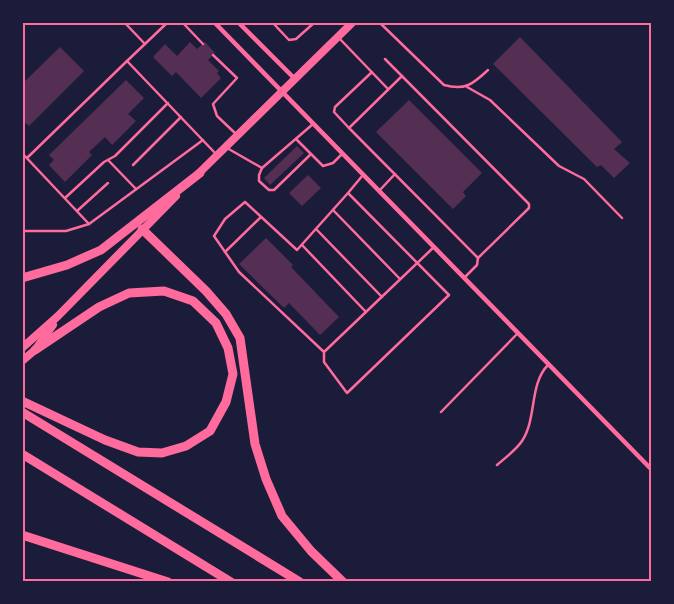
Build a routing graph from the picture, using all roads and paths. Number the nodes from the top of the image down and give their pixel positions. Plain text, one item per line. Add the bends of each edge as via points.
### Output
1 (124, 22) edge
2 (168, 22) edge
3 (182, 22) edge
4 (214, 22) edge
5 (238, 22) edge
6 (272, 22) edge
7 (315, 22) edge
8 (353, 22) edge
9 (379, 22) edge
10 (338, 37) junction
11 (145, 44) junction
12 (203, 44) dead end
13 (213, 55) dead end
14 (385, 59) dead end
15 (127, 61) junction
16 (488, 70) dead end
17 (372, 72) junction
18 (402, 76) junction
19 (295, 79) junction
20 (467, 87) junction
21 (388, 89) junction
22 (282, 92) junction
23 (168, 103) junction
24 (181, 117) junction
25 (313, 124) junction
26 (349, 128) junction
27 (238, 136) junction
28 (296, 139) junction
29 (204, 140) junction
30 (226, 147) junction
31 (22, 153) edge
32 (311, 154) junction
33 (342, 154) junction
34 (217, 156) junction
35 (27, 158) junction
36 (108, 160) junction
37 (132, 165) dead end
38 (262, 168) junction
39 (200, 173) junction
40 (395, 174) junction
41 (363, 175) junction
42 (108, 183) dead end
43 (136, 190) junction
44 (379, 191) junction
45 (348, 193) junction
46 (65, 198) junction
47 (333, 210) junction
48 (77, 211) junction
49 (262, 217) junction
50 (622, 218) dead end
51 (89, 224) junction
52 (142, 229) junction
53 (316, 229) junction
54 (22, 231) edge
55 (302, 244) junction
56 (434, 247) junction
57 (225, 252) junction
58 (478, 258) junction
59 (418, 263) junction
60 (22, 278) edge
61 (464, 278) junction
62 (400, 280) junction
63 (382, 297) junction
64 (366, 312) junction
65 (58, 316) junction
66 (518, 333) junction
67 (22, 348) edge
68 (35, 350) junction
69 (324, 352) junction
70 (22, 361) edge
71 (549, 364) junction
72 (25, 402) edge
73 (22, 412) edge
74 (441, 412) dead end
75 (22, 454) edge
76 (497, 465) dead end
77 (652, 470) edge
78 (22, 535) edge
79 (168, 582) edge
80 (231, 582) edge
81 (300, 582) edge
82 (343, 582) edge

1 - 11 lane
2 - 11 lane
3 - 12 lane
4 - 22 street
5 - 19 street
6 - 7 lane via 289,40 296,39
8 - 10 main road
9 - 20 lane via 439,82 453,88
10 - 17 lane
10 - 19 main road
11 - 15 lane
13 - 27 lane via 238,78 213,104 217,116
14 - 18 lane
15 - 23 lane
15 - 35 lane
16 - 20 lane
17 - 21 lane
17 - 26 lane via 335,107 334,112
18 - 21 lane
18 - 58 lane via 529,204 529,208
19 - 22 main road
20 - 50 lane via 490,100 559,166 584,179
21 - 26 lane
22 - 25 street
22 - 27 main road
23 - 24 lane
23 - 36 lane
24 - 29 lane
24 - 37 lane
25 - 28 lane
25 - 33 street
26 - 40 lane
27 - 30 main road
28 - 32 lane
28 - 38 lane
29 - 34 lane
29 - 43 lane
30 - 34 main road
30 - 38 lane
31 - 35 lane
32 - 33 lane via 323,166 333,163
32 - 38 lane via 274,190 269,190 259,181 258,174
33 - 41 street
34 - 39 main road
35 - 46 lane
36 - 43 lane
36 - 46 lane
39 - 52 main road
39 - 60 highway via 100,250
40 - 44 lane
40 - 58 lane
41 - 44 street
41 - 45 lane
42 - 48 lane
43 - 51 lane
44 - 56 street
45 - 47 lane
45 - 59 lane
46 - 48 lane
47 - 53 lane
47 - 62 lane
48 - 51 lane
49 - 55 lane via 297,250
49 - 57 lane
49 - 57 lane via 245,202 225,219 214,236
51 - 54 lane via 66,231
52 - 65 main road
52 - 82 highway via 206,291 226,314 240,338 255,444 266,479 282,516
53 - 55 lane
53 - 63 lane
55 - 64 lane
56 - 59 lane
56 - 61 street
57 - 69 lane via 239,272
58 - 61 lane via 477,265
59 - 62 lane
59 - 69 lane via 448,294 347,393 324,362
61 - 66 street
62 - 63 lane
63 - 64 lane
64 - 69 lane
65 - 67 main road
65 - 68 main road
66 - 71 street
66 - 74 lane
68 - 70 main road
68 - 72 highway via 107,303 129,293 164,291 193,300 216,323 228,348 233,374 226,402 210,430 186,446 162,453 138,452 105,440
71 - 76 lane via 541,372 522,442
71 - 77 street
73 - 81 highway
75 - 80 highway
78 - 79 highway

